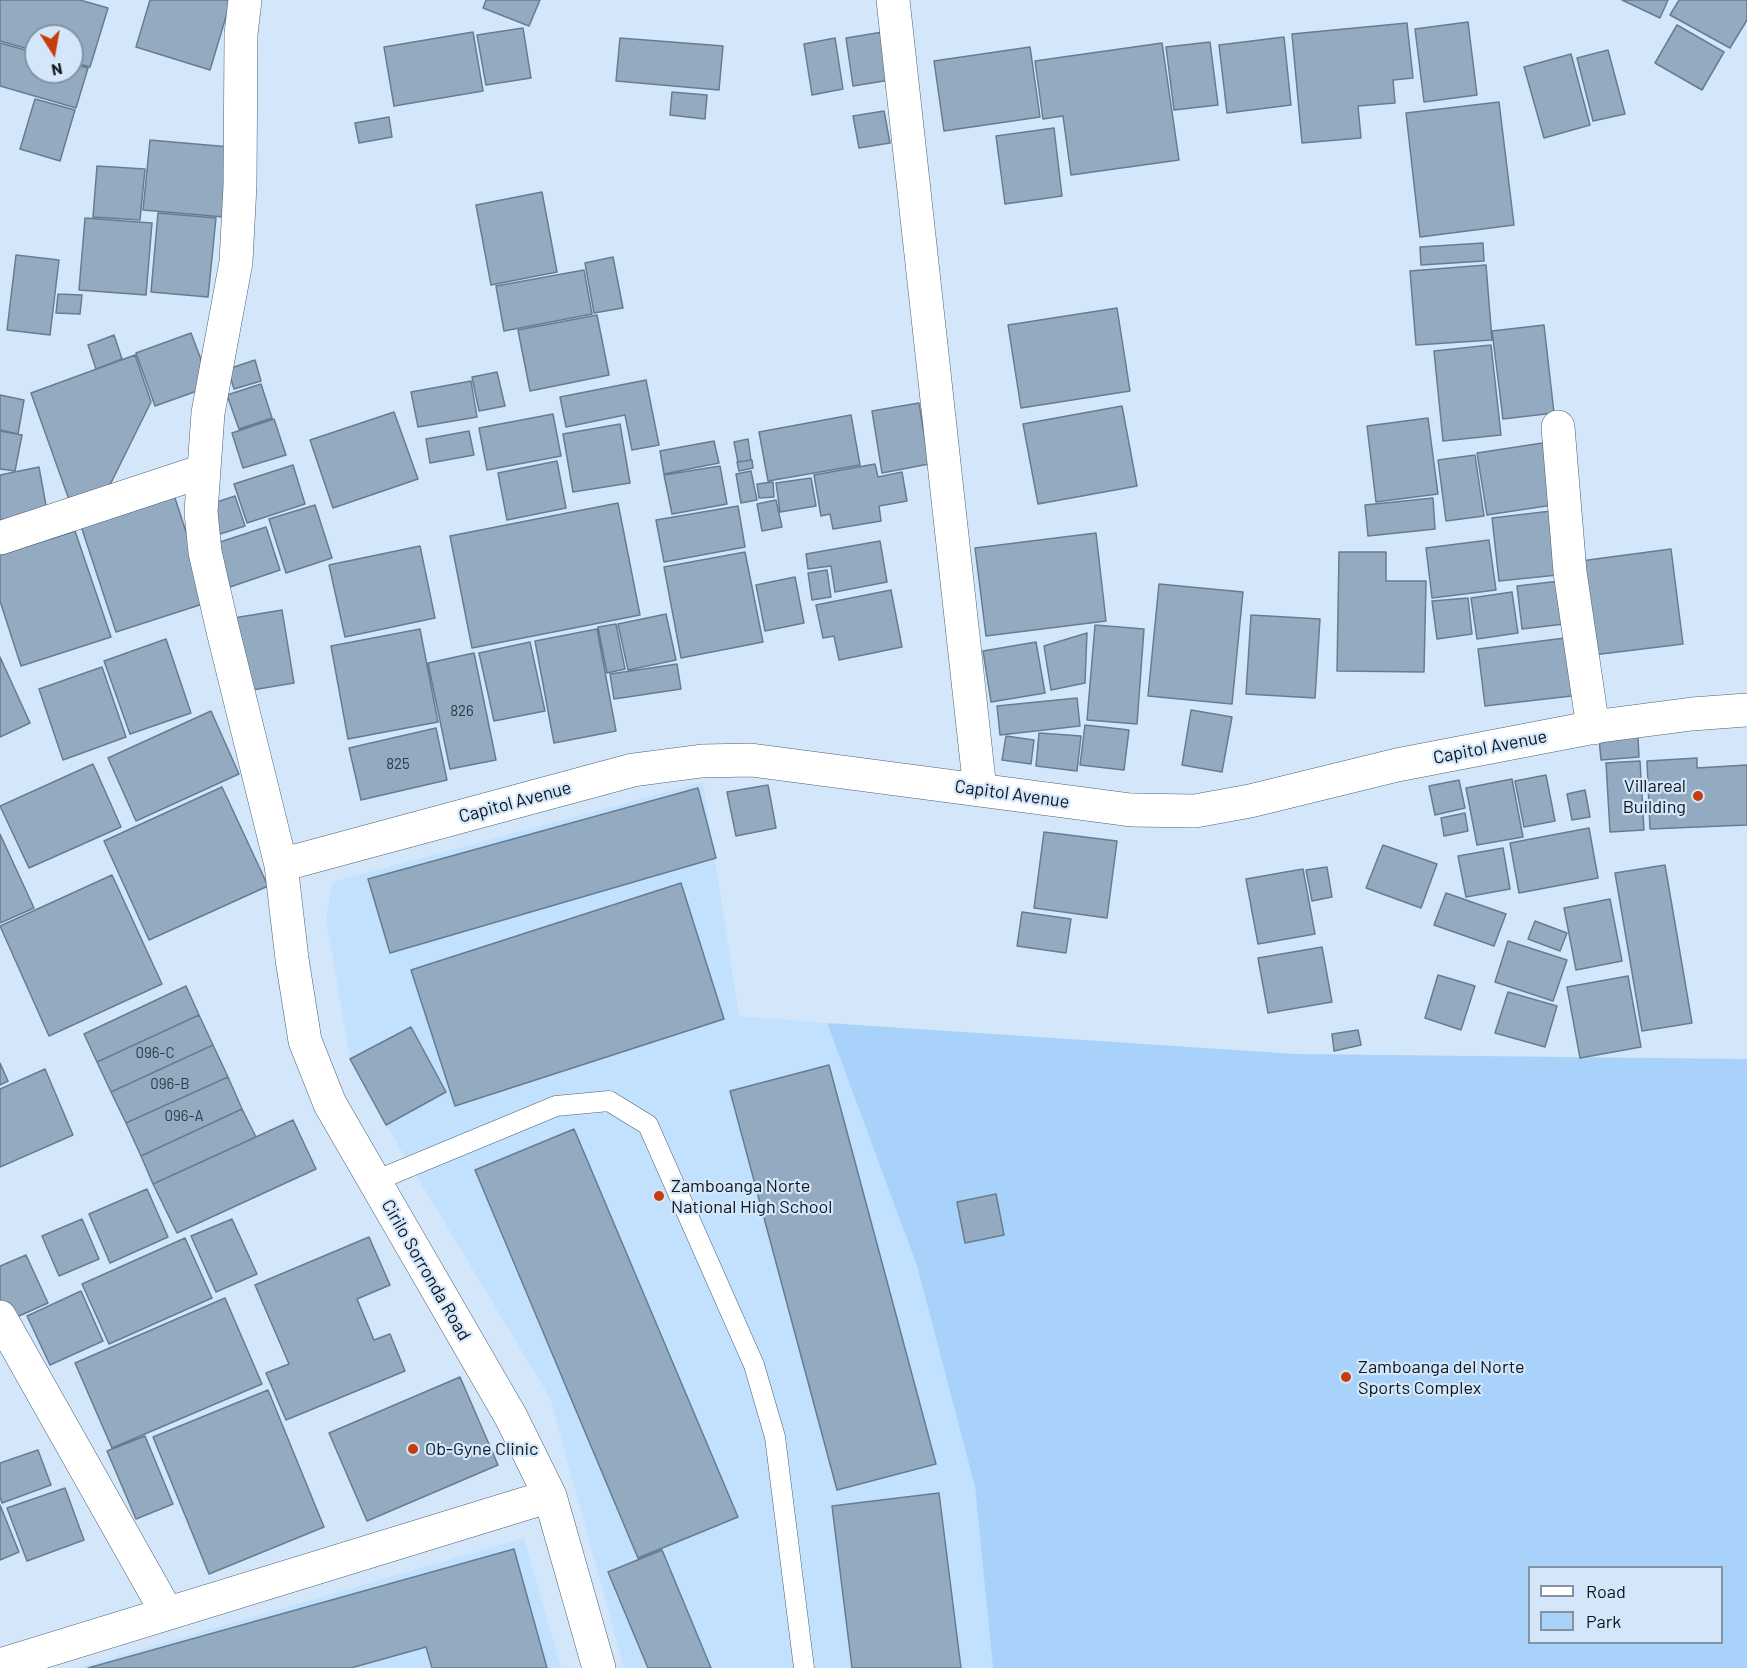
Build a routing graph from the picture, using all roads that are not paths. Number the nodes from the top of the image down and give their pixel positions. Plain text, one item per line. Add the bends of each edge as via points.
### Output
1 (245, 0) edge
2 (893, 0) edge
3 (1558, 427) dead end
4 (203, 471) junction
5 (0, 538) edge
6 (1747, 710) edge
7 (1593, 728) junction
8 (980, 790) junction
9 (280, 865) junction
10 (375, 1181) junction
11 (0, 1317) edge
12 (550, 1496) junction
13 (167, 1614) junction
14 (0, 1665) edge
15 (599, 1668) edge
16 (804, 1668) edge

1 - 4 street, Cirilo Sorronda Road via 236,262 208,413
2 - 8 street
3 - 7 street via 1570,572
4 - 5 street
4 - 9 street, Cirilo Sorronda Road via 201,512 205,552
6 - 7 street, Capitol Avenue
7 - 8 street, Capitol Avenue via 1397,765 1195,811 1131,810
8 - 9 street, Capitol Avenue via 752,760 702,761 633,770
9 - 10 street, Cirilo Sorronda Road via 305,1041 330,1104
10 - 12 street, Cirilo Sorronda Road via 511,1417
10 - 16 lane via 556,1106 609,1101 648,1125 754,1365 776,1437
11 - 13 street
12 - 13 street
12 - 15 street, Cirilo Sorronda Road
13 - 14 street

